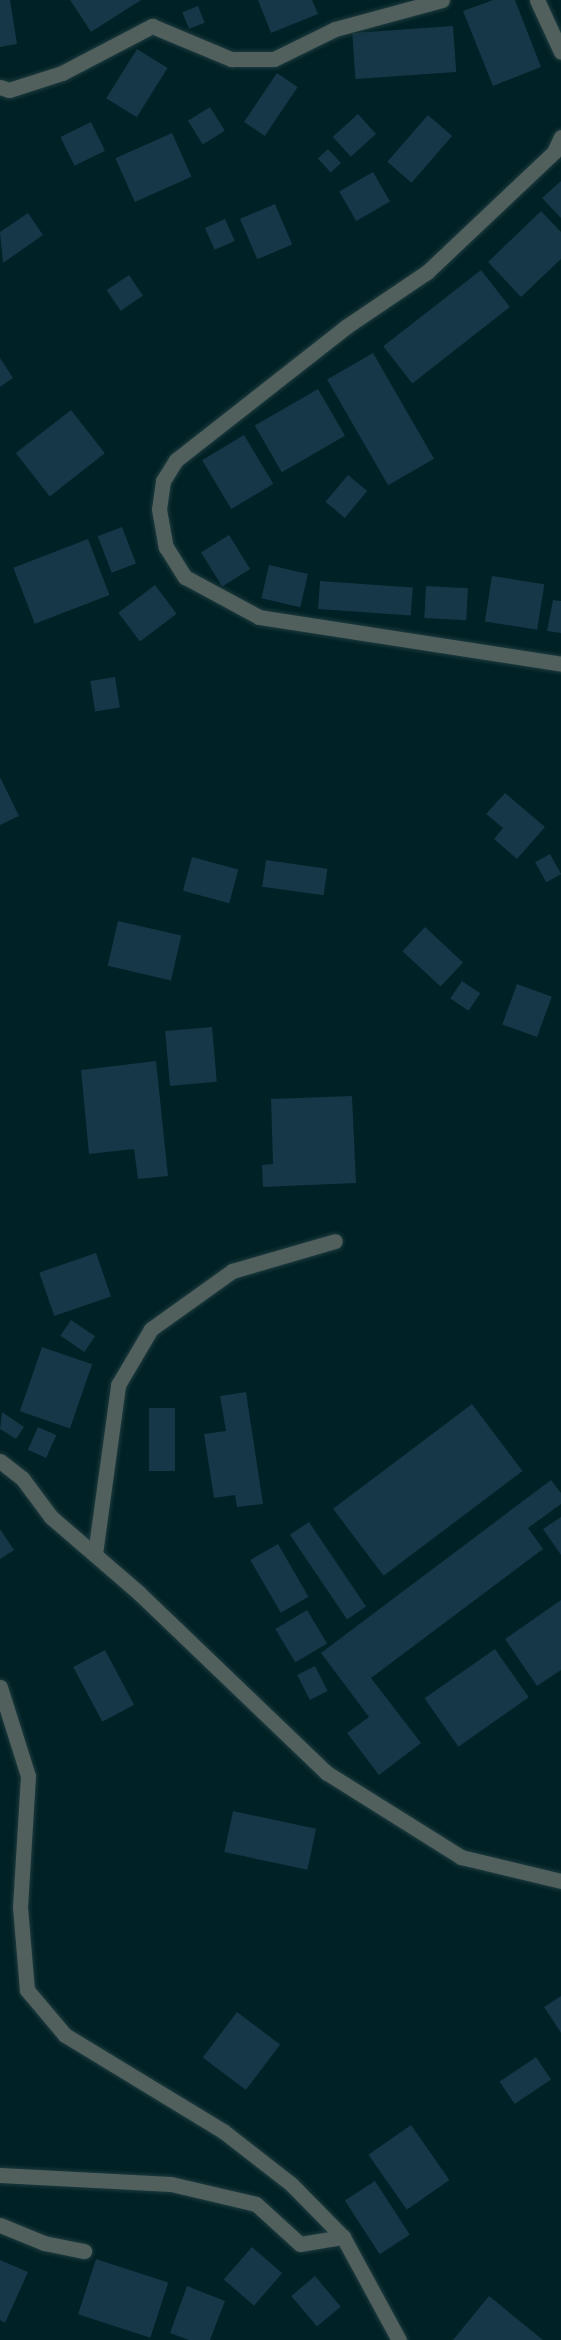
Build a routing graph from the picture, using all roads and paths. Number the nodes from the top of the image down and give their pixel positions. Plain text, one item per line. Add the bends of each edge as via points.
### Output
1 (442, 0) edge
2 (537, 0) edge
3 (561, 52) edge
4 (0, 87) edge
5 (561, 137) edge
6 (561, 664) edge
7 (335, 1241) dead end
8 (0, 1461) edge
9 (95, 1554) junction
10 (0, 1687) edge
11 (561, 1881) edge
12 (0, 2175) edge
13 (0, 2225) edge
14 (343, 2237) junction
15 (84, 2251) dead end
16 (399, 2340) edge

1 - 4 street via 335,29 274,59 231,59 152,26 62,73 9,90
2 - 3 street
5 - 6 street via 554,152 427,272 347,326 176,460 163,481 159,509 166,547 185,578 259,617
7 - 9 street via 232,1271 151,1329 118,1385
8 - 9 street via 22,1478 51,1517
9 - 11 street via 327,1773 461,1857
10 - 14 street via 28,1776 20,1907 27,1990 65,2035 223,2131 291,2184
12 - 14 street via 171,2184 256,2204 300,2244
13 - 15 street via 44,2243
14 - 16 street

